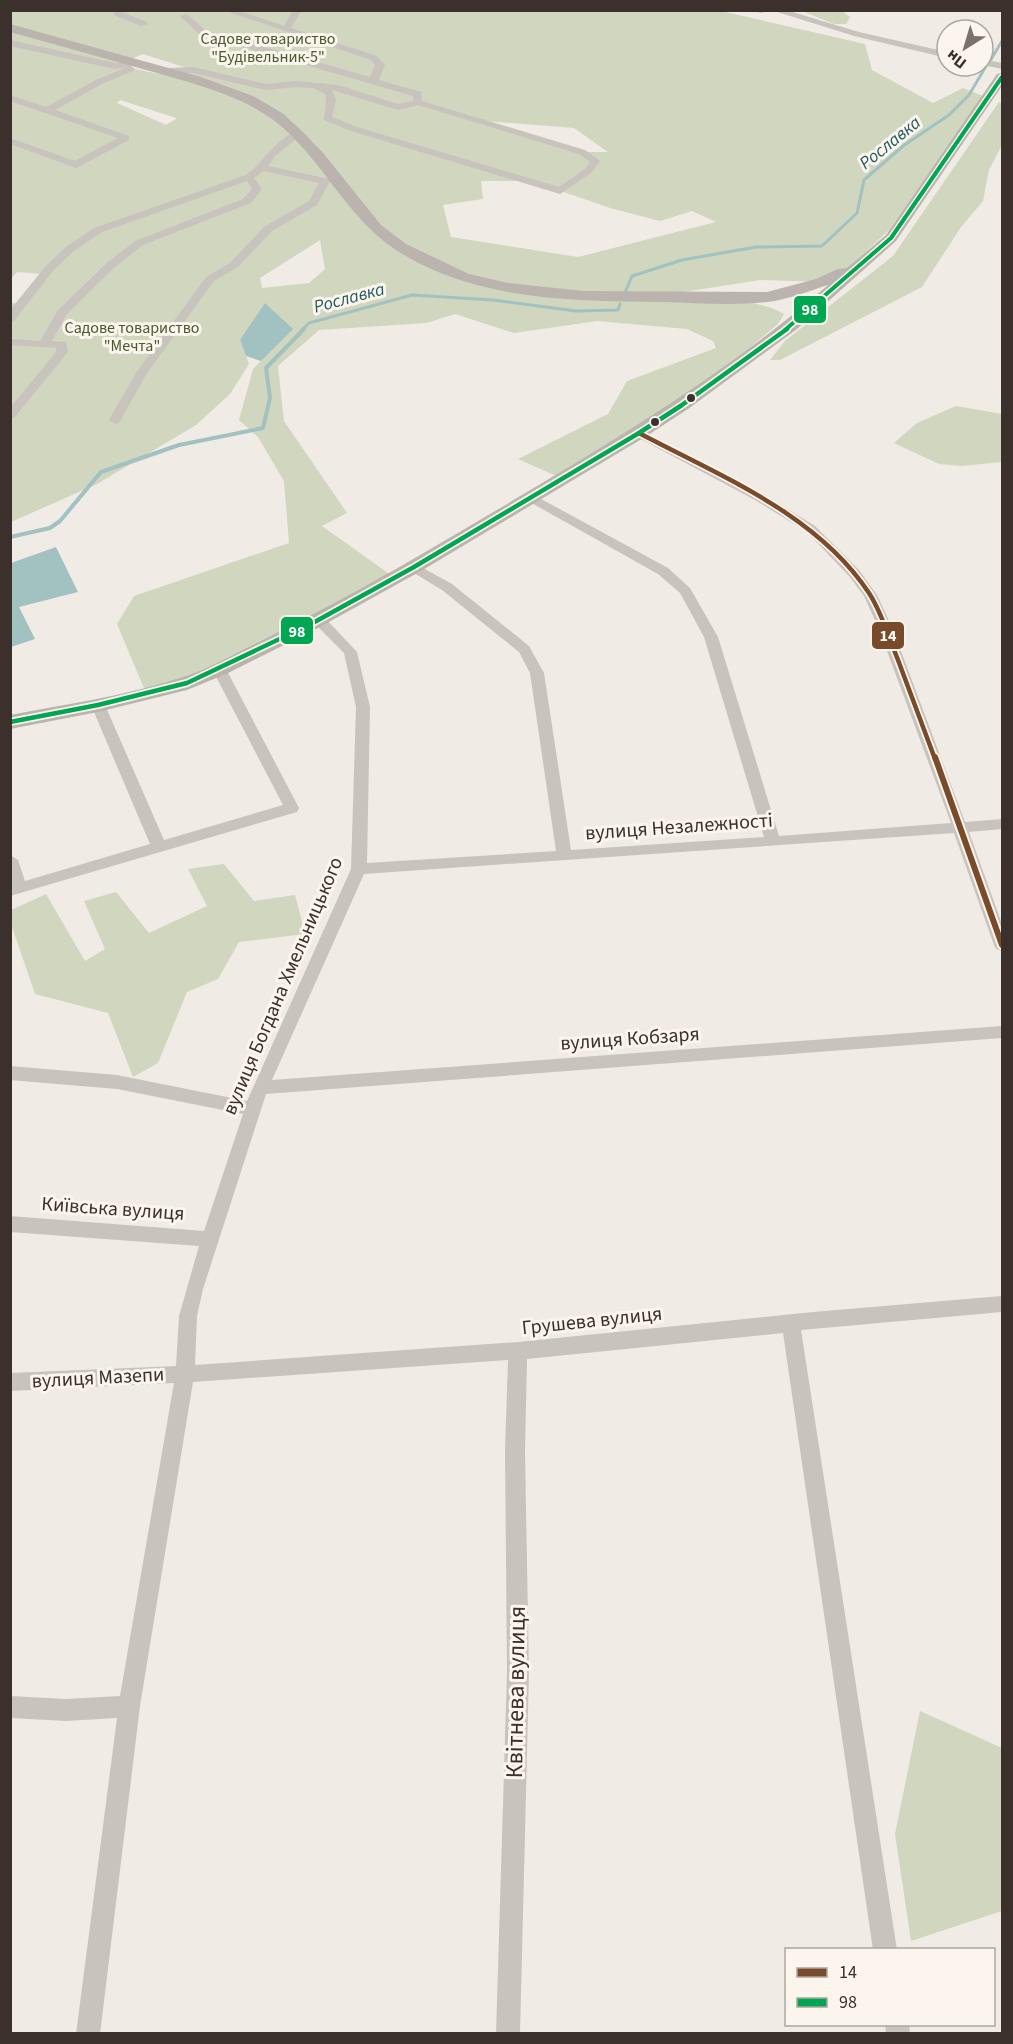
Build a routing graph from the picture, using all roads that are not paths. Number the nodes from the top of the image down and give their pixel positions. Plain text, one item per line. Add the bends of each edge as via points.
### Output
1 (227, 10) edge
2 (298, 10) edge
3 (748, 10) edge
4 (762, 10) edge
5 (775, 10) edge
6 (117, 11) edge
7 (183, 16) dead end
8 (144, 24) dead end
9 (10, 28) edge
10 (285, 30) junction
11 (10, 43) edge
12 (935, 52) edge
13 (134, 64) junction
14 (165, 71) junction
15 (1002, 77) edge
16 (374, 80) junction
17 (315, 86) junction
18 (10, 98) edge
19 (417, 102) junction
20 (48, 110) junction
21 (297, 134) junction
22 (10, 141) edge
23 (262, 168) junction
24 (249, 177) junction
25 (330, 180) junction
26 (869, 259) junction
27 (768, 297) junction
28 (10, 319) edge
29 (790, 326) junction
30 (10, 342) edge
31 (44, 345) junction
32 (10, 416) edge
33 (116, 420) dead end
34 (639, 433) junction
35 (532, 498) junction
36 (414, 567) junction
37 (319, 620) junction
38 (219, 669) junction
39 (98, 705) junction
40 (10, 722) edge
41 (1002, 824) edge
42 (958, 827) junction
43 (773, 842) junction
44 (159, 847) junction
45 (564, 856) junction
46 (10, 860) edge
47 (359, 869) junction
48 (15, 889) edge
49 (1002, 945) edge
50 (1002, 1032) edge
51 (10, 1073) edge
52 (260, 1088) junction
53 (252, 1109) junction
54 (10, 1224) edge
55 (212, 1239) junction
56 (1002, 1304) edge
57 (791, 1324) junction
58 (518, 1351) junction
59 (185, 1374) junction
60 (10, 1382) edge
61 (129, 1706) junction
62 (10, 1707) edge
63 (885, 1948) edge
64 (88, 2034) edge
65 (508, 2034) edge

1 - 10 street
2 - 10 street
3 - 4 street
5 - 12 street
6 - 8 street
7 - 16 street via 202,32
9 - 13 main road
10 - 16 street via 374,57 380,66
11 - 13 street via 115,66
13 - 14 main road
13 - 20 street
14 - 17 street via 193,70 266,87
14 - 21 main road via 248,99 277,116
15 - 26 main road via 904,222
16 - 19 street via 418,94
17 - 19 street via 338,88 398,107
17 - 19 street via 329,92 327,118 560,191 588,171 595,161 582,152
18 - 20 street
20 - 22 street via 126,138 76,165
21 - 23 street via 271,154
21 - 25 main road
23 - 24 street
23 - 25 street
24 - 28 street via 98,230 60,255
24 - 31 street via 257,189 247,201 139,243 112,264 62,312
25 - 27 main road via 376,228 429,262 464,277 508,288 584,296
25 - 33 street via 313,203 268,229 234,265 210,279 142,374
26 - 27 main road via 822,282
26 - 29 main road
27 - 29 main road via 790,304 795,315
29 - 34 main road
30 - 31 street
31 - 32 street via 62,344 62,352
34 - 35 main road
34 - 42 street via 812,529 854,573 885,627
35 - 36 main road
35 - 43 street via 663,571 685,591 711,637
36 - 37 main road
36 - 45 street via 447,587 524,649 537,673
37 - 38 main road
37 - 47 street, вулиця Богдана Хмельницького via 350,652 363,707
38 - 39 main road via 187,683
38 - 44 street via 292,808
39 - 40 main road
39 - 44 street
41 - 42 street, вулиця Незалежності
42 - 43 street, вулиця Незалежності
42 - 49 street
43 - 45 street, вулиця Незалежності
44 - 48 street
45 - 47 street, вулиця Незалежності
46 - 48 street
47 - 52 street, вулиця Богдана Хмельницького
50 - 52 street, вулиця Кобзаря
51 - 53 street via 117,1082
52 - 53 street, вулиця Богдана Хмельницького
53 - 55 street, вулиця Богдана Хмельницького
54 - 55 street, Київська вулиця
55 - 59 street, вулиця Богдана Хмельницького via 194,1289
56 - 57 street, Грушева вулиця
57 - 58 street, Грушева вулиця
57 - 63 street
58 - 59 street, Грушева вулиця
58 - 65 street, Квітнева вулиця via 518,1673
59 - 60 street, вулиця Мазепи
59 - 61 street
61 - 62 street via 66,1710
61 - 64 street

